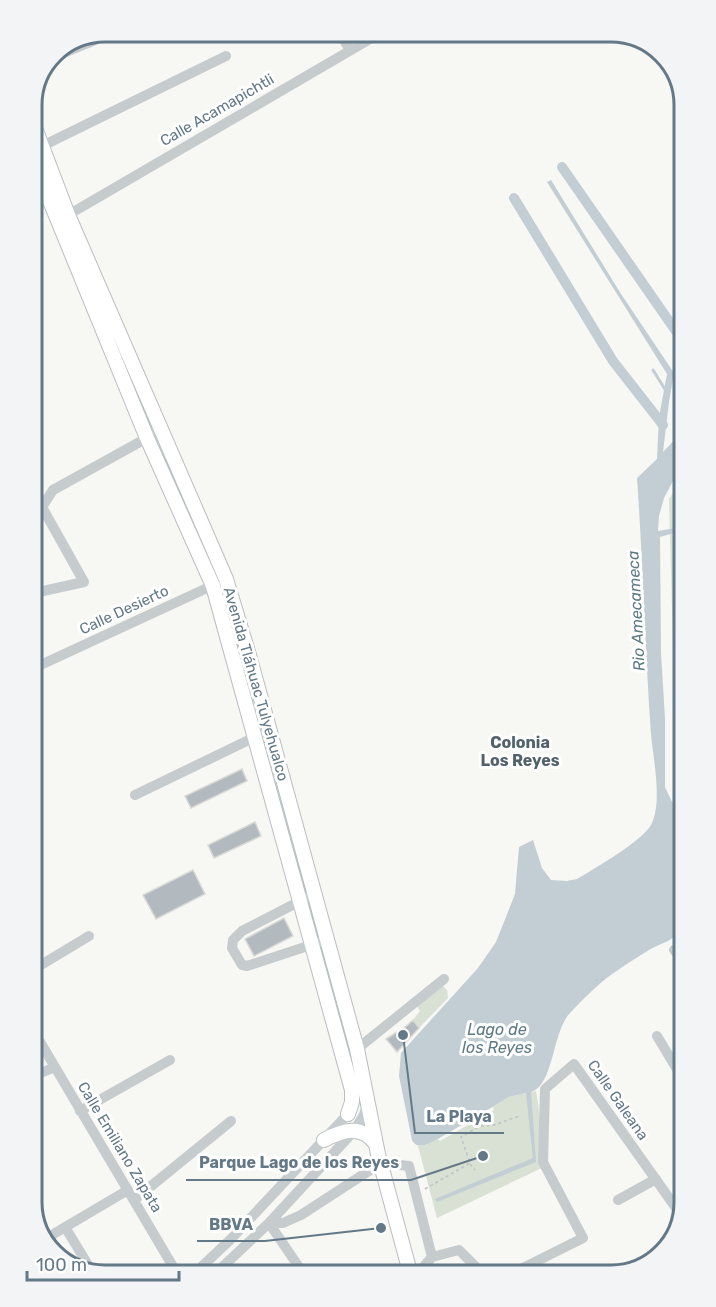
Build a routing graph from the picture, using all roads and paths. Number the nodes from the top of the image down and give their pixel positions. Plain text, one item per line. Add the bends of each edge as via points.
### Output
1 (345, 42) edge
2 (364, 42) edge
3 (350, 50) junction
4 (225, 56) dead end
5 (42, 146) edge
6 (42, 159) edge
7 (42, 179) edge
8 (68, 216) junction
9 (112, 334) junction
10 (147, 438) junction
11 (183, 480) junction
12 (170, 486) junction
13 (42, 504) edge
14 (42, 515) edge
15 (202, 540) junction
16 (220, 582) junction
17 (42, 591) edge
18 (249, 655) junction
19 (234, 659) junction
20 (42, 664) edge
21 (270, 731) junction
22 (255, 737) junction
23 (135, 795) dead end
24 (314, 895) junction
25 (300, 900) junction
26 (88, 936) dead end
27 (326, 940) junction
28 (312, 944) junction
29 (42, 964) edge
30 (444, 979) dead end
31 (605, 979) dead end
32 (595, 980) dead end
33 (657, 1036) dead end
34 (42, 1045) edge
35 (357, 1049) junction
36 (170, 1060) dead end
37 (674, 1064) edge
38 (55, 1067) junction
39 (42, 1072) edge
40 (368, 1102) junction
41 (80, 1112) junction
42 (348, 1114) joint
43 (519, 1116) dead end
44 (231, 1121) dead end
45 (354, 1131) junction
46 (324, 1140) junction
47 (376, 1144) junction
48 (381, 1163) junction
49 (470, 1163) junction
50 (475, 1170) dead end
51 (656, 1179) junction
52 (300, 1190) junction
53 (416, 1194) junction
54 (131, 1195) junction
55 (618, 1200) dead end
56 (674, 1200) edge
57 (315, 1205) junction
58 (269, 1223) junction
59 (65, 1227) junction
60 (52, 1235) edge
61 (432, 1257) junction
62 (87, 1262) edge
63 (172, 1265) edge
64 (204, 1265) edge
65 (225, 1265) edge
66 (298, 1265) edge
67 (408, 1265) edge
68 (425, 1265) edge
69 (474, 1265) edge
70 (529, 1265) edge

1 - 3 street
2 - 3 street, Calle Acamapichtli
3 - 8 street, Calle Acamapichtli
4 - 5 street
6 - 8 main road, Avenida Tláhuac Tulyehualco
7 - 9 main road, Avenida Tláhuac Tulyehualco
8 - 9 main road, Avenida Tláhuac Tulyehualco
9 - 10 main road, Avenida Tláhuac Tulyehualco
9 - 11 main road, Avenida Tláhuac Tulyehualco
10 - 12 main road, Avenida Tláhuac Tulyehualco
10 - 13 street via 53,490
11 - 12 main road
11 - 15 main road, Avenida Tláhuac Tulyehualco
12 - 15 main road, Avenida Tláhuac Tulyehualco
14 - 17 street via 84,582
15 - 16 main road, Avenida Tláhuac Tulyehualco
16 - 18 main road, Avenida Tláhuac Tulyehualco
16 - 19 main road, Avenida Tláhuac Tulyehualco
16 - 20 street, Calle Desierto
18 - 19 main road
18 - 21 main road, Avenida Tláhuac Tulyehualco
19 - 22 main road, Avenida Tláhuac Tulyehualco
21 - 22 main road
21 - 24 main road, Avenida Tláhuac Tulyehualco
22 - 23 street
22 - 25 main road, Avenida Tláhuac Tulyehualco
24 - 25 street
24 - 27 main road, Avenida Tláhuac Tulyehualco
25 - 28 main road, Avenida Tláhuac Tulyehualco
25 - 28 street via 242,931 233,940 232,948 242,965 247,966
26 - 29 street
27 - 28 street
27 - 35 main road, Avenida Tláhuac Tulyehualco
28 - 42 main road, Avenida Tláhuac Tulyehualco via 352,1090
30 - 35 street
31 - 32 path
33 - 37 street
34 - 38 street, Calle Emiliano Zapata
35 - 40 main road, Avenida Tláhuac Tulyehualco
36 - 41 street
38 - 39 street
38 - 41 street, Calle Emiliano Zapata
40 - 45 street
40 - 47 main road, Avenida Tláhuac Tulyehualco
41 - 54 street, Calle Emiliano Zapata
42 - 46 street
43 - 49 path via 480,1126 460,1137
44 - 54 street
45 - 46 main road
45 - 47 main road via 370,1136
45 - 52 street
46 - 64 street
47 - 48 main road, Avenida Tláhuac Tulyehualco
48 - 53 street via 409,1166
48 - 57 street
48 - 67 main road, Avenida Tláhuac Tulyehualco
49 - 50 path
49 - 53 path
51 - 55 street
51 - 56 street, Calle Galeana
51 - 70 street, Calle Galeana via 574,1064 545,1089 543,1162 583,1238
52 - 57 street via 303,1198
52 - 58 street
53 - 61 street
54 - 59 street
54 - 63 street, Calle Emiliano Zapata
57 - 58 street via 283,1224
58 - 65 street
58 - 66 street
59 - 60 street
59 - 62 street
61 - 68 street
61 - 69 street via 459,1250

